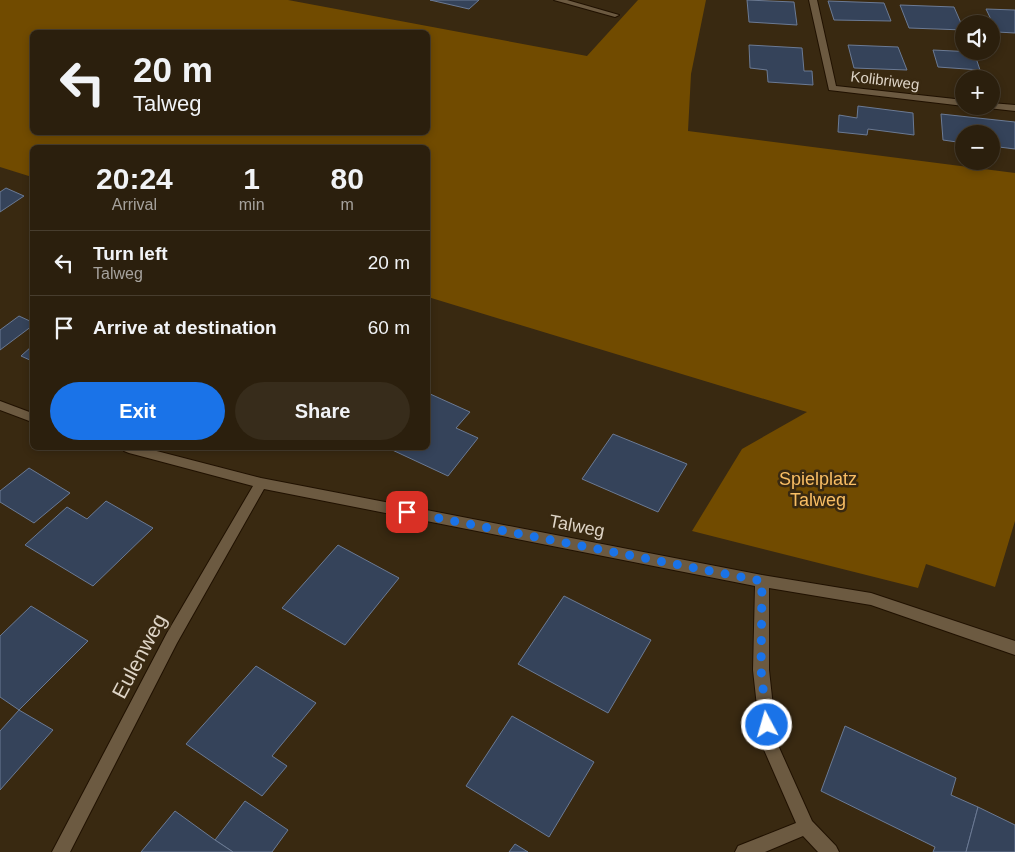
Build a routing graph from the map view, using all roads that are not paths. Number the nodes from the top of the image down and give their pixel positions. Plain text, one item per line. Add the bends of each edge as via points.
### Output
1 (558, 0) edge
2 (813, 0) edge
3 (615, 16) dead end
4 (955, 102) edge
5 (1000, 107) edge
6 (1015, 108) edge
7 (0, 405) edge
8 (30, 417) edge
9 (137, 450) edge
10 (261, 483) junction
11 (762, 581) junction
12 (1015, 648) edge
13 (806, 827) junction
14 (61, 852) edge
15 (744, 852) edge
16 (830, 852) edge

1 - 3 street
2 - 4 street, Kolibriweg via 832,88
5 - 6 street
7 - 8 street
9 - 10 street, Talweg
10 - 11 street, Talweg
10 - 14 street, Eulenweg via 172,638
11 - 12 street, Talweg via 871,598
11 - 13 street via 761,670 769,743
13 - 15 street
13 - 16 street

